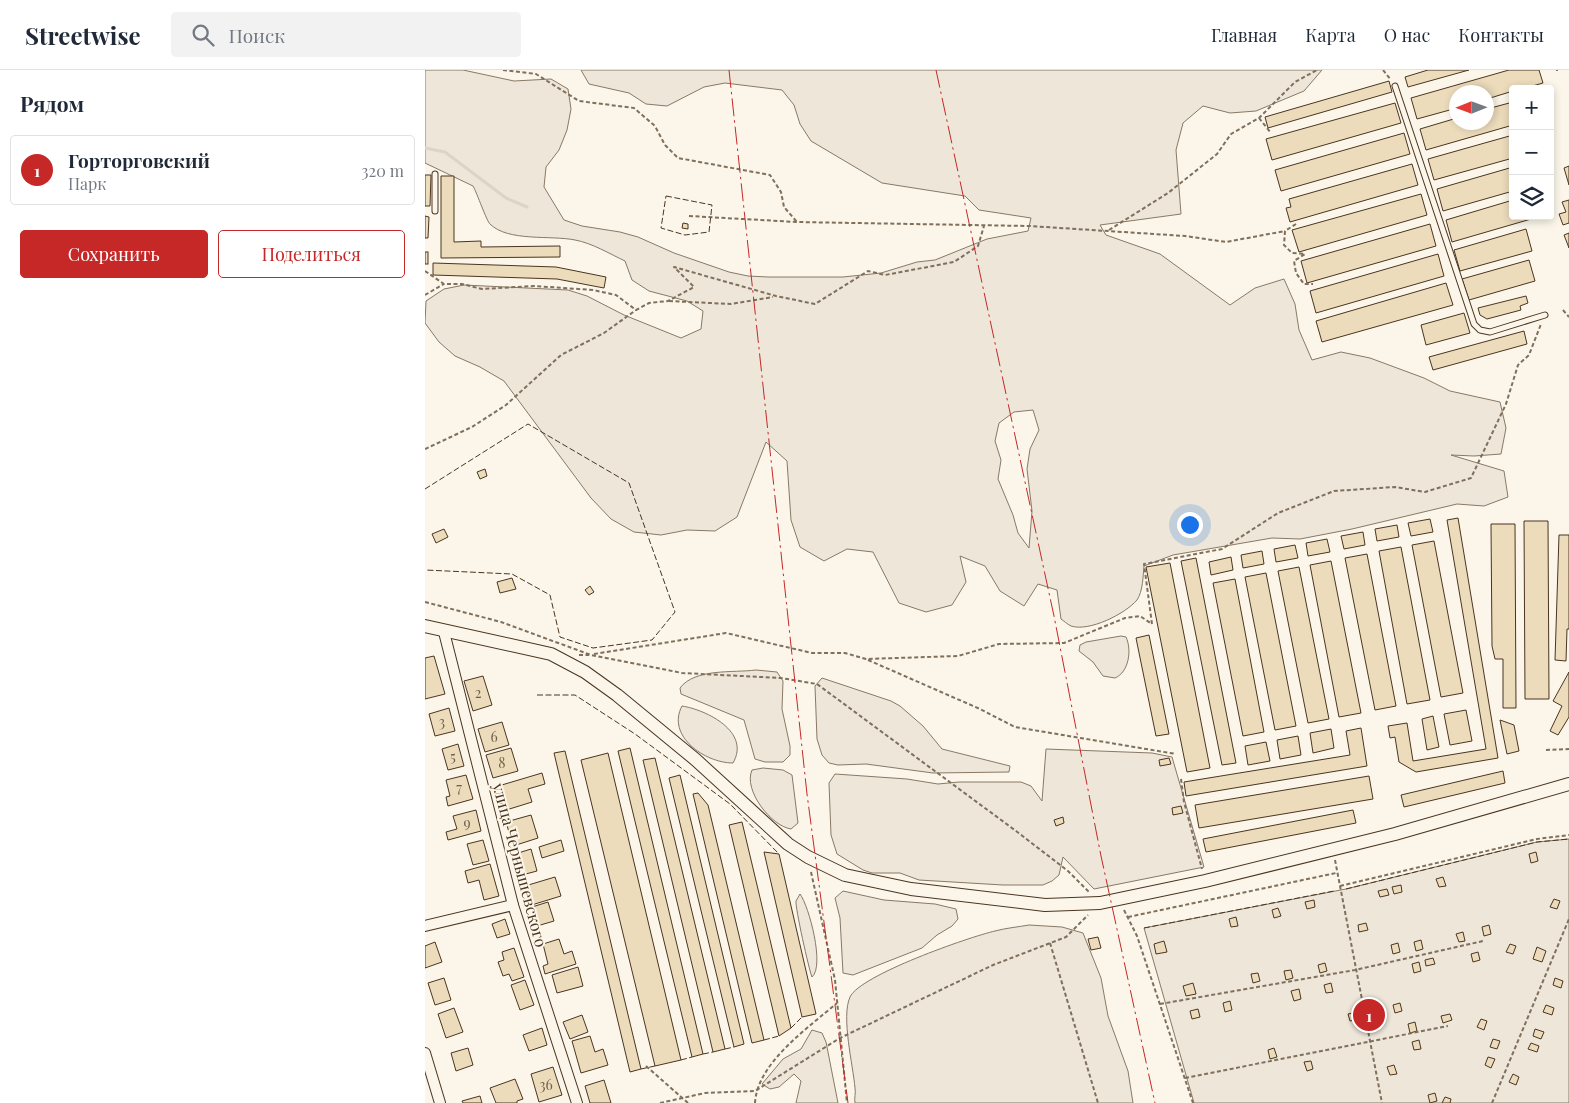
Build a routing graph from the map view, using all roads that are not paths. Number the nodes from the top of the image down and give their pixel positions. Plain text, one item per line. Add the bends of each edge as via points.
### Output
1 (1395, 86) road end
2 (435, 174) dead end
3 (435, 211) dead end
4 (1545, 315) road end
5 (425, 626) edge
6 (444, 632) junction
7 (1569, 784) edge
8 (513, 905) junction
9 (425, 926) edge
10 (425, 1054) edge
11 (439, 1103) edge
12 (577, 1103) edge

1 - 4 lane via 1474,324 1480,330 1490,332
2 - 3 lane
5 - 6 street
6 - 7 street via 551,654 585,672 696,760 788,844 845,875 911,889 1045,905 1119,900 1395,834
6 - 8 street, улица Чернышевского
8 - 9 street
8 - 12 street, улица Чернышевского
10 - 11 street

